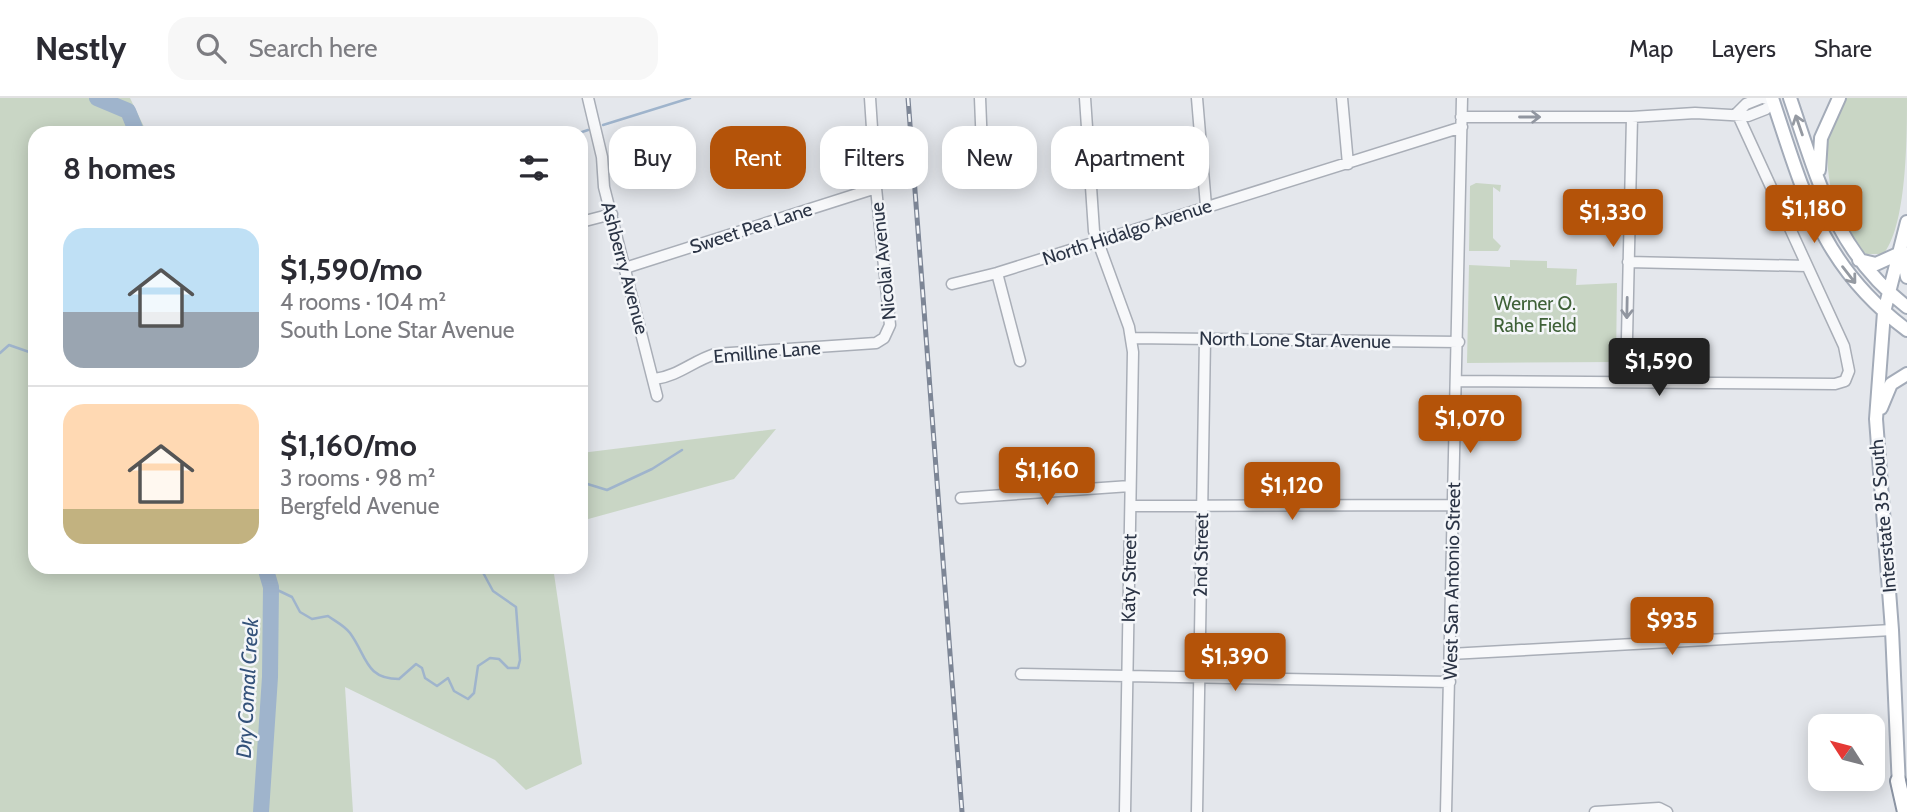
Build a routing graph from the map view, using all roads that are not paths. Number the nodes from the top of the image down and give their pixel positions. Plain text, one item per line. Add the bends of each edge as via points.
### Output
1 (588, 98) edge
2 (870, 98) edge
3 (980, 98) edge
4 (1084, 98) edge
5 (1197, 98) edge
6 (1342, 98) edge
7 (1462, 98) edge
8 (1790, 98) edge
9 (1839, 98) edge
10 (1770, 99) edge
11 (1737, 113) junction
12 (1632, 117) junction
13 (1462, 122) junction
14 (872, 126) edge
15 (981, 126) edge
16 (1348, 164) junction
17 (873, 189) edge
18 (876, 189) edge
19 (1825, 198) junction
20 (1206, 206) junction
21 (612, 214) junction
22 (588, 220) edge
23 (1907, 222) edge
24 (1902, 240) junction
25 (1097, 241) junction
26 (1898, 254) junction
27 (1857, 259) junction
28 (1628, 262) junction
29 (1807, 267) junction
30 (625, 268) junction
31 (997, 273) junction
32 (1907, 277) edge
33 (952, 284) dead end
34 (1888, 293) junction
35 (1907, 307) edge
36 (1884, 312) junction
37 (1907, 330) edge
38 (884, 338) joint
39 (1132, 338) junction
40 (1205, 340) junction
41 (1459, 342) junction
42 (1020, 361) dead end
43 (1907, 374) edge
44 (655, 379) junction
45 (1458, 382) junction
46 (1626, 382) junction
47 (657, 396) dead end
48 (1876, 434) junction
49 (1130, 486) junction
50 (961, 498) dead end
51 (1453, 505) junction
52 (1131, 506) junction
53 (1202, 508) junction
54 (1892, 630) junction
55 (1450, 654) junction
56 (1021, 674) dead end
57 (1126, 676) junction
58 (1198, 677) junction
59 (1450, 682) junction
60 (1898, 782) joint
61 (1125, 812) edge
62 (1197, 812) edge
63 (1446, 812) edge
64 (1595, 812) edge
65 (1667, 812) edge
66 (1902, 812) edge

1 - 21 street, Ashberry Avenue
2 - 14 street, Nicolai Avenue
3 - 15 street
4 - 25 street, Katy Street
5 - 20 street
6 - 16 street
7 - 13 street, West San Antonio Street
19 -> 8 main road
9 - 19 main road via 1819,146
10 - 11 street, North Hidalgo Avenue via 1766,109 1748,116
10 -> 36 main road via 1826,242 1850,277
11 - 12 street, North Hidalgo Avenue
11 - 29 street
13 -> 12 street, North Hidalgo Avenue
12 - 28 street
13 - 16 street, North Hidalgo Avenue
13 - 41 street, West San Antonio Street
16 - 20 street, North Hidalgo Avenue
17 - 30 street, Sweet Pea Lane
18 - 38 street, Nicolai Avenue via 890,325
19 - 27 main road
20 - 25 street, North Hidalgo Avenue
21 - 22 street
21 - 30 street, Ashberry Avenue
23 - 24 main road, Interstate 35 South
24 - 26 main road, Interstate 35 South
24 - 32 main road
25 - 31 street, North Hidalgo Avenue
25 - 39 street, Katy Street
26 - 27 main road via 1876,264
26 - 34 main road, Interstate 35 South
27 - 34 main road
28 - 29 street
28 -> 46 street
29 - 46 street via 1847,353 1847,379 1835,384
30 - 44 street, Ashberry Avenue
31 - 33 street, North Hidalgo Avenue
31 - 42 street
34 - 35 main road
34 - 36 main road, Interstate 35 South
36 - 37 main road
36 - 48 main road, Interstate 35 South
38 - 44 street, Emilline Lane via 876,343 715,354 680,373
39 - 40 street, North Lone Star Avenue
39 - 49 street, Katy Street
40 - 41 street, North Lone Star Avenue
40 - 53 street, 2nd Street
41 - 45 street, West San Antonio Street
43 - 48 main road via 1885,393
44 - 47 street, Ashberry Avenue
45 - 46 street
45 - 51 street, West San Antonio Street
48 - 54 main road, Interstate 35 South
49 - 50 street
49 - 52 street, Katy Street
51 - 53 street
51 - 55 street, West San Antonio Street
52 - 53 street
52 - 57 street, Katy Street
53 - 58 street, 2nd Street
54 - 55 street
54 - 60 main road, Interstate 35 South
55 - 59 street, West San Antonio Street
56 - 57 street
57 - 58 street
57 - 61 street, Katy Street
58 - 59 street
58 - 62 street, 2nd Street
59 - 63 street, West San Antonio Street
60 - 66 highway
64 - 65 street via 1659,808

